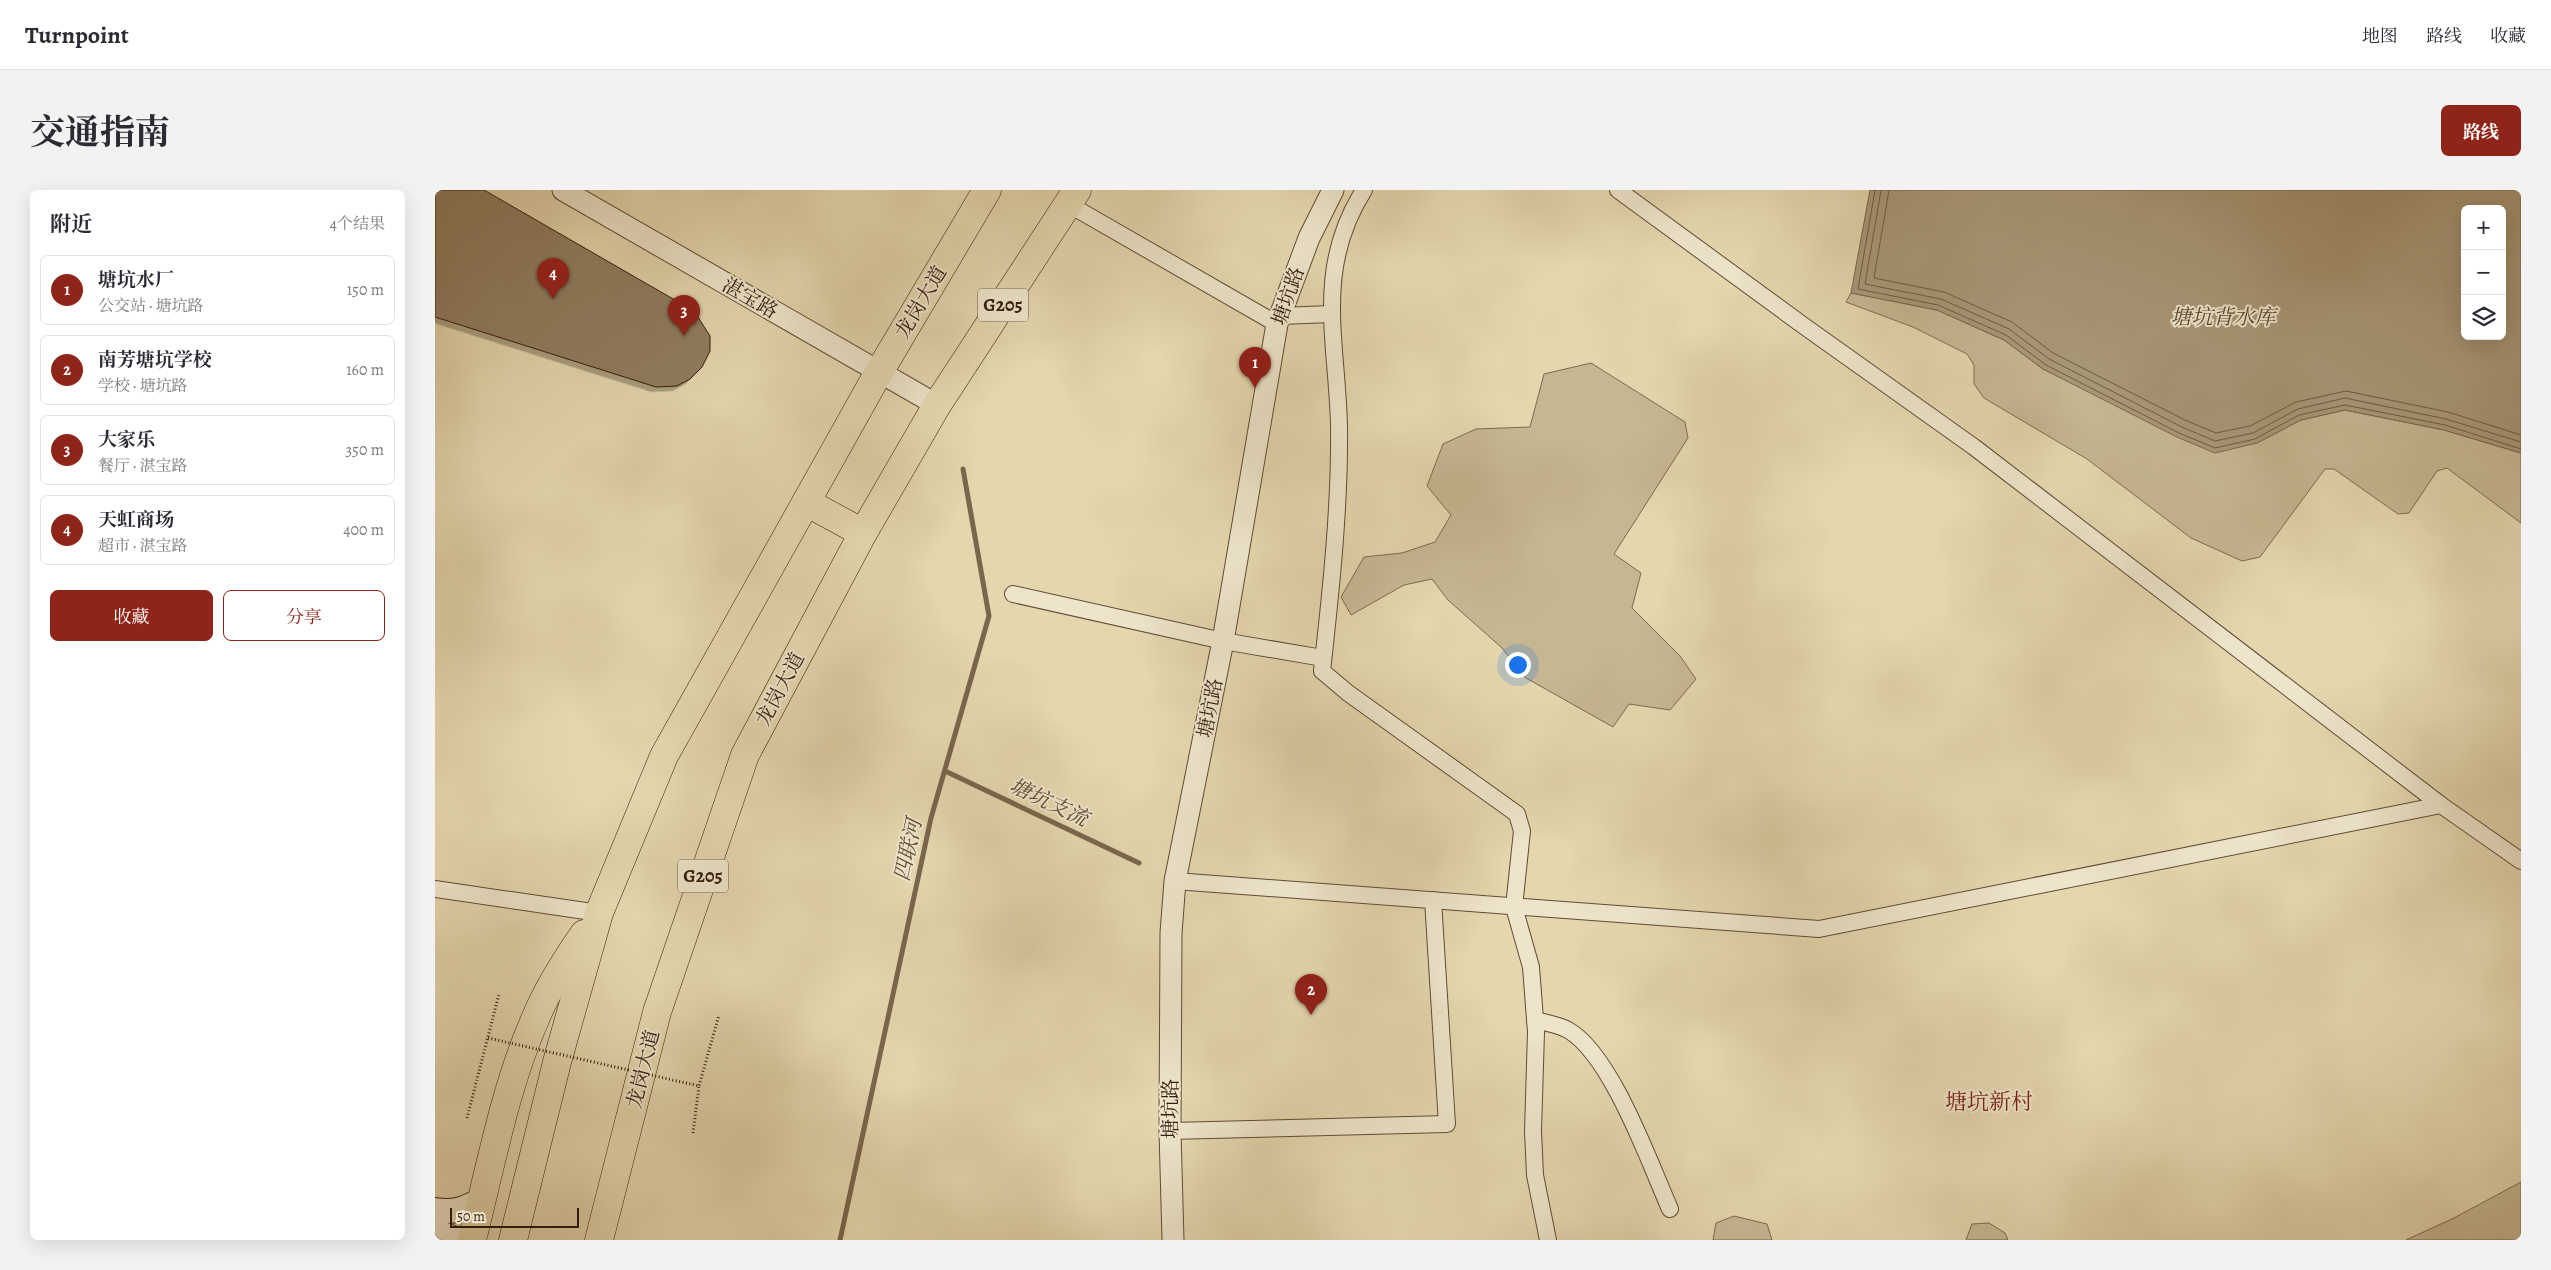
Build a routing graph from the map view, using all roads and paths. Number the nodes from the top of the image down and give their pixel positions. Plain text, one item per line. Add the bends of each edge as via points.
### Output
1 (563, 190) edge
2 (987, 190) edge
3 (1333, 190) edge
4 (1364, 190) edge
5 (1618, 190) edge
6 (1073, 197) edge
7 (1331, 314) junction
8 (1278, 320) junction
9 (879, 372) junction
10 (937, 405) junction
11 (806, 502) junction
12 (863, 533) junction
13 (1013, 594) dead end
14 (1223, 641) junction
15 (1323, 658) junction
16 (2441, 805) junction
17 (2521, 860) edge
18 (1175, 881) junction
19 (435, 889) edge
20 (1433, 900) junction
21 (1514, 907) junction
22 (599, 912) junction
23 (499, 994) dead end
24 (719, 1015) dead end
25 (1535, 1020) junction
26 (488, 1038) junction
27 (699, 1086) junction
28 (467, 1118) dead end
29 (1170, 1131) junction
30 (693, 1133) dead end
31 (482, 1199) junction
32 (1670, 1209) dead end
33 (435, 1210) edge
34 (435, 1231) edge
35 (458, 1240) edge
36 (472, 1240) edge
37 (513, 1240) edge
38 (599, 1240) edge
39 (1173, 1240) edge
40 (1548, 1240) edge

1 - 9 street, 湛宝路
2 - 9 highway, 龙岗大道
3 - 8 street, 塘坑路 via 1309,238
4 - 7 street via 1341,239 1332,279
5 - 16 street via 1974,447
6 - 8 street
6 - 10 highway, 龙岗大道 / G205
7 - 8 street
7 - 15 street via 1339,425 1335,541
8 - 14 street, 塘坑路
9 - 10 street, 湛宝路
9 - 11 highway, 龙岗大道
10 - 12 highway, 龙岗大道 / G205
11 - 12 highway
11 - 22 highway, 龙岗大道 via 663,756
12 - 38 highway, 龙岗大道 / G205 via 745,755 657,1012
13 - 14 street
14 - 15 street
14 - 18 street, 塘坑路
15 - 21 street via 1322,671 1348,693 1517,814 1522,831
16 - 17 street
16 - 21 street via 1819,929
18 - 20 street
18 - 29 street, 塘坑路 via 1171,933
19 - 22 street
20 - 21 street
20 - 29 street via 1447,1124
21 - 25 street via 1531,967
22 - 31 highway via 566,960 536,1016 513,1078
22 - 37 highway, 龙岗大道 via 557,1062
23 - 26 path
24 - 27 path, bridge
25 - 32 street via 1567,1030 1581,1040 1598,1061 1616,1089
25 - 40 street via 1535,1175
26 - 27 path, bridge
26 - 28 path
27 - 30 path
29 - 39 street, 塘坑路
31 - 33 main road via 466,1209
31 - 36 highway
34 - 35 main road

